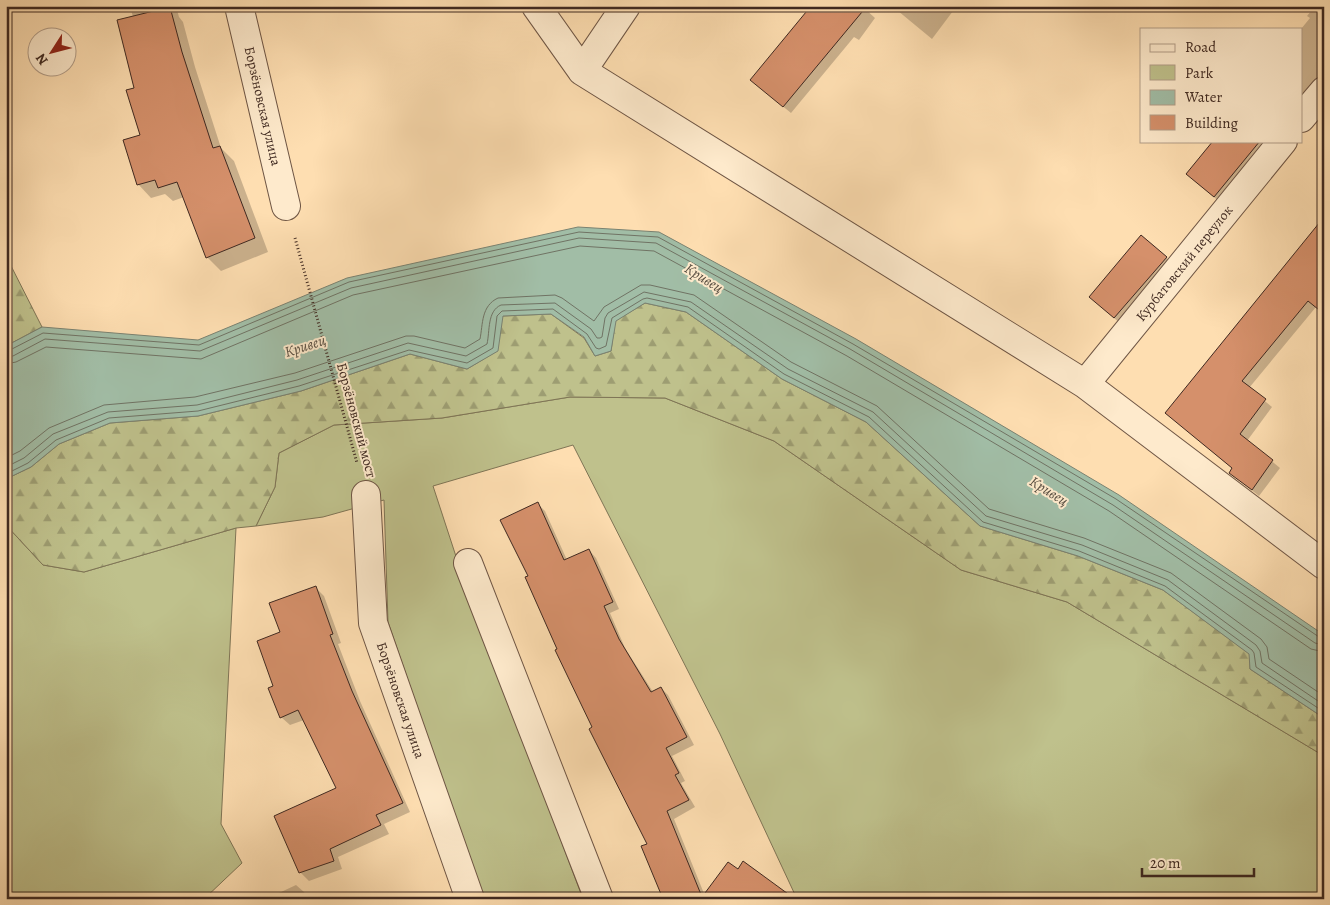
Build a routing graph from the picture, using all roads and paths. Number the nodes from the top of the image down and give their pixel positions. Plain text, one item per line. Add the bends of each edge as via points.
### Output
1 (239, 6) edge
2 (536, 6) edge
3 (626, 6) edge
4 (582, 71) junction
5 (1324, 91) edge
6 (1302, 117) edge
7 (1282, 142) edge
8 (286, 206) joint
9 (1085, 384) junction
10 (366, 495) joint
11 (468, 563) dead end
12 (1324, 565) edge
13 (470, 899) edge
14 (599, 899) edge

1 - 8 street, Борзёновская улица
2 - 4 street
3 - 4 street
4 - 9 street
5 - 6 street
7 - 9 street, Курбатовский переулок
8 - 10 path, Борзёновский мост
9 - 12 street
10 - 13 street, Борзёновская улица via 373,623
11 - 14 street

